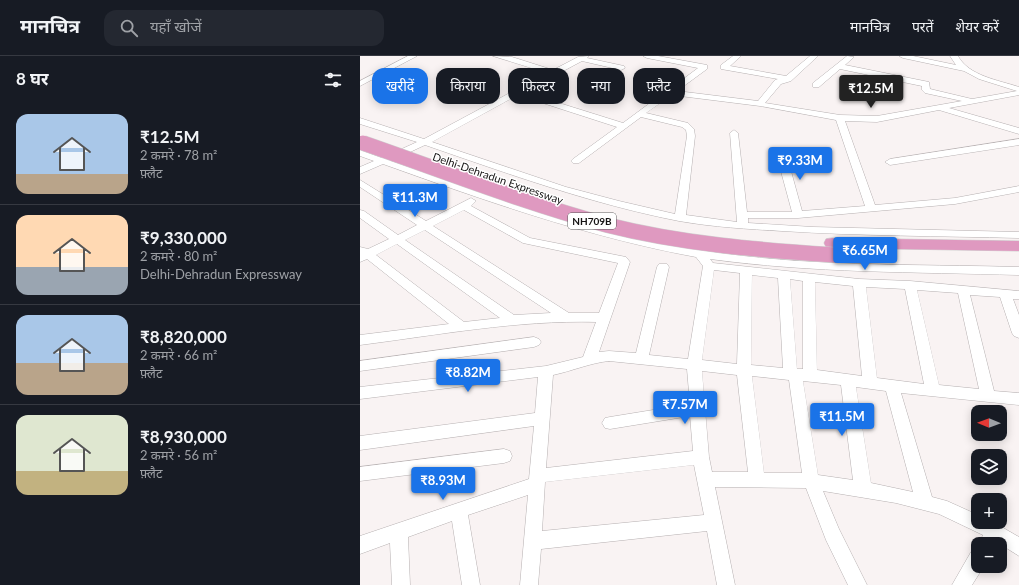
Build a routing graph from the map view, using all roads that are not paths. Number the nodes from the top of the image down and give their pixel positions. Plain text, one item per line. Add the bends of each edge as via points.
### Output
1 (413, 56) edge
2 (497, 56) edge
3 (647, 56) edge
4 (737, 56) edge
5 (814, 56) edge
6 (903, 56) edge
7 (954, 56) edge
8 (583, 57) edge
9 (850, 57) dead end
10 (839, 66) junction
11 (538, 68) edge
12 (562, 68) edge
13 (621, 68) dead end
14 (966, 69) junction
15 (788, 79) junction
16 (685, 80) edge
17 (360, 84) edge
18 (816, 85) dead end
19 (1019, 89) edge
20 (1019, 93) edge
21 (685, 94) edge
22 (508, 97) edge
23 (972, 102) junction
24 (555, 104) edge
25 (653, 104) edge
26 (760, 104) junction
27 (939, 108) junction
28 (639, 114) junction
29 (840, 118) junction
30 (360, 121) edge
31 (624, 126) junction
32 (360, 131) edge
33 (1019, 131) edge
34 (734, 133) dead end
35 (360, 142) edge
36 (425, 142) junction
37 (1019, 142) edge
38 (360, 153) edge
39 (781, 153) dead end
40 (381, 160) junction
41 (576, 160) dead end
42 (890, 162) dead end
43 (360, 171) edge
44 (360, 183) edge
45 (1019, 189) edge
46 (479, 196) junction
47 (464, 206) junction
48 (871, 209) junction
49 (360, 213) edge
50 (798, 215) junction
51 (680, 218) junction
52 (743, 220) junction
53 (426, 225) junction
54 (1019, 235) edge
55 (398, 239) junction
56 (1019, 246) edge
57 (363, 254) edge
58 (1019, 259) edge
59 (705, 260) junction
60 (663, 267) dead end
61 (746, 270) junction
62 (1019, 271) edge
63 (784, 274) junction
64 (809, 277) junction
65 (859, 282) junction
66 (910, 285) junction
67 (963, 290) junction
68 (1005, 293) junction
69 (1019, 294) edge
70 (566, 317) junction
71 (604, 318) junction
72 (518, 320) junction
73 (460, 326) junction
74 (1019, 333) edge
75 (360, 340) edge
76 (534, 342) dead end
77 (589, 360) junction
78 (641, 360) junction
79 (694, 365) junction
80 (360, 366) edge
81 (744, 370) junction
82 (546, 371) junction
83 (798, 375) junction
84 (848, 381) junction
85 (870, 383) junction
86 (892, 386) junction
87 (932, 391) junction
88 (360, 393) edge
89 (988, 396) junction
90 (1018, 402) edge
91 (697, 409) junction
92 (541, 419) junction
93 (610, 423) dead end
94 (360, 442) edge
95 (504, 456) dead end
96 (701, 457) junction
97 (360, 474) edge
98 (705, 479) junction
99 (537, 480) junction
100 (757, 480) junction
101 (811, 481) junction
102 (863, 489) junction
103 (925, 502) junction
104 (459, 511) junction
105 (714, 522) junction
106 (399, 532) junction
107 (990, 537) edge
108 (532, 541) junction
109 (1007, 543) edge
110 (360, 545) edge
111 (1019, 547) edge
112 (971, 570) edge
113 (401, 585) edge
114 (471, 585) edge
115 (529, 585) edge
116 (726, 585) edge
117 (858, 585) edge
118 (961, 585) edge

1 - 17 street
2 - 11 street
3 - 16 street via 704,67
4 - 15 street via 724,67
5 - 15 street
6 - 14 street
7 - 14 street via 956,63
8 - 12 street
8 - 13 street
9 - 10 street
10 - 18 street
10 - 23 street via 926,84 928,91 957,96
14 - 19 street
15 - 26 street via 778,82
20 - 23 street
21 - 26 street
22 - 36 street
23 - 27 street
24 - 31 street
25 - 28 street
26 - 29 street
27 - 29 street via 877,119
27 - 33 street
28 - 31 street
28 - 51 street via 685,125 690,129 691,143
29 - 48 street
30 - 36 street
31 - 41 street
32 - 56 highway, Delhi-Dehradun Expressway / NH709B via 570,202 678,227 738,236 801,241
34 - 52 street
35 - 58 highway, Delhi-Dehradun Expressway / NH709B, bridge via 553,210 609,226 673,239 801,254
36 - 40 street
36 - 51 street via 562,189
37 - 42 street
38 - 40 street
39 - 50 street
40 - 43 street
40 - 46 street
44 - 53 street
45 - 48 street via 955,201
46 - 47 street
46 - 59 street via 584,230
47 - 53 street
47 - 71 street via 527,241 622,260 624,262
48 - 50 street
49 - 55 street
50 - 52 street
51 - 52 street
52 - 54 street via 813,230
53 - 55 street
53 - 70 street
55 - 57 street
55 - 72 street via 512,320
57 - 73 street
59 - 61 street
59 - 62 street via 861,268
59 - 79 street
60 - 78 street
61 - 63 street
61 - 81 street
63 - 64 street
63 - 83 street
64 - 65 street
64 - 83 street
65 - 66 street
65 - 85 street
66 - 67 street
66 - 87 street
67 - 68 street
67 - 89 street
68 - 69 street
68 - 74 street
70 - 71 street
70 - 72 street
71 - 77 street
72 - 73 street
73 - 75 street
76 - 80 street
77 - 78 street via 610,356
77 - 82 street
78 - 79 street
79 - 81 street
79 - 91 street
81 - 83 street
81 - 100 street
82 - 88 street
82 - 92 street
83 - 84 street
83 - 101 street
84 - 85 street
84 - 102 street
85 - 86 street
86 - 87 street
86 - 103 street
87 - 89 street
89 - 90 street
91 - 93 street
91 - 96 street
92 - 94 street
92 - 99 street
95 - 97 street
96 - 98 street
96 - 99 street
98 - 100 street
98 - 105 street
99 - 104 street
99 - 108 street
100 - 101 street
101 - 102 street
101 - 117 street via 832,534
102 - 103 street
103 - 107 street via 941,507
104 - 106 street
104 - 114 street
105 - 108 street
105 - 116 street
106 - 110 street
106 - 113 street
108 - 115 street
109 - 111 street
112 - 118 street

